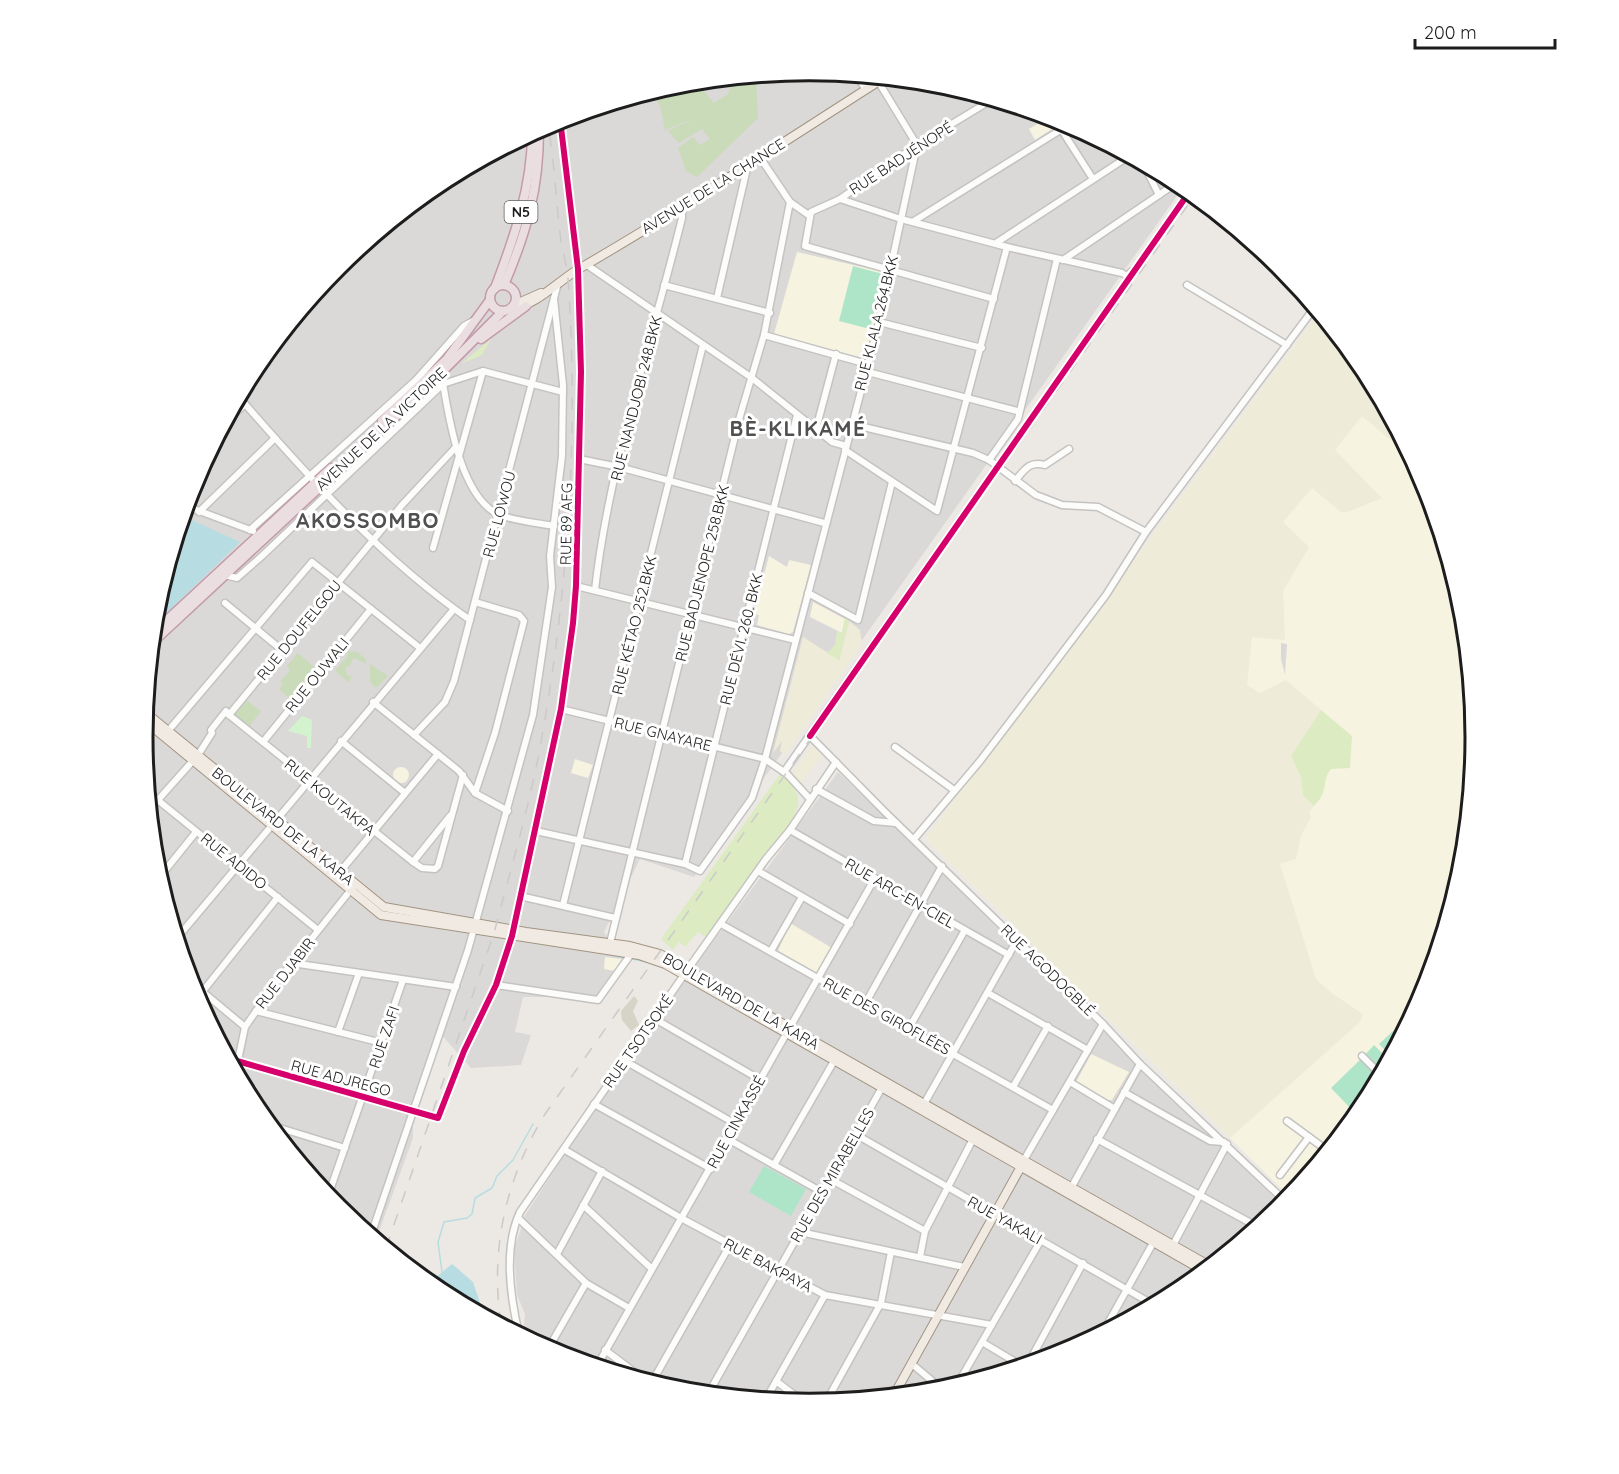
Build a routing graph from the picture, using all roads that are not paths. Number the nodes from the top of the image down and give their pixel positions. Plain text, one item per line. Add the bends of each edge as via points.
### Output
1 (862, 83) edge
2 (873, 84) edge
3 (884, 86) edge
4 (865, 89) junction
5 (984, 105) edge
6 (561, 130) edge
7 (1059, 130) edge
8 (1063, 132) edge
9 (539, 140) edge
10 (532, 143) edge
11 (917, 145) junction
12 (759, 156) junction
13 (1122, 161) edge
14 (748, 163) junction
15 (1150, 177) edge
16 (1093, 179) junction
17 (1169, 188) edge
18 (1159, 195) junction
19 (840, 199) junction
20 (1184, 199) edge
21 (790, 202) junction
22 (682, 206) junction
23 (810, 216) junction
24 (901, 219) junction
25 (914, 222) junction
26 (996, 243) junction
27 (1007, 247) junction
28 (1144, 257) junction
29 (1060, 259) junction
30 (587, 265) junction
31 (890, 268) junction
32 (578, 269) junction
33 (559, 280) junction
34 (664, 285) junction
35 (1187, 285) dead end
36 (499, 287) junction
37 (543, 293) junction
38 (717, 298) junction
39 (554, 299) junction
40 (994, 299) junction
41 (490, 300) junction
42 (526, 306) junction
43 (510, 308) junction
44 (770, 313) junction
45 (1310, 313) edge
46 (657, 314) junction
47 (477, 319) junction
48 (879, 322) junction
49 (764, 335) junction
50 (703, 345) junction
51 (1287, 345) junction
52 (468, 347) junction
53 (982, 348) junction
54 (836, 354) junction
55 (866, 367) junction
56 (483, 371) junction
57 (436, 374) junction
58 (752, 378) junction
59 (532, 385) junction
60 (563, 392) junction
61 (969, 399) junction
62 (243, 406) edge
63 (1017, 411) junction
64 (797, 415) junction
65 (851, 424) junction
66 (816, 429) junction
67 (274, 438) junction
68 (455, 448) junction
69 (845, 448) junction
70 (956, 449) junction
71 (1069, 449) dead end
72 (458, 458) junction
73 (579, 459) junction
74 (989, 460) junction
75 (619, 467) junction
76 (998, 467) junction
77 (1015, 481) junction
78 (314, 482) junction
79 (670, 482) junction
80 (891, 482) junction
81 (327, 495) junction
82 (722, 495) junction
83 (194, 510) edge
84 (775, 510) junction
85 (199, 512) junction
86 (500, 515) junction
87 (825, 523) junction
88 (554, 526) junction
89 (254, 532) junction
90 (1146, 532) junction
91 (374, 540) junction
92 (257, 544) junction
93 (433, 548) dead end
94 (262, 556) junction
95 (225, 575) junction
96 (338, 582) junction
97 (576, 586) junction
98 (595, 590) junction
99 (808, 594) junction
100 (639, 600) junction
101 (475, 602) junction
102 (225, 603) dead end
103 (371, 609) junction
104 (454, 609) junction
105 (692, 614) junction
106 (470, 620) junction
107 (164, 622) edge
108 (255, 628) junction
109 (743, 628) junction
110 (162, 634) edge
111 (795, 640) junction
112 (420, 648) junction
113 (283, 651) junction
114 (373, 702) junction
115 (561, 709) junction
116 (229, 715) junction
117 (154, 719) edge
118 (610, 721) junction
119 (153, 727) edge
120 (168, 731) junction
121 (662, 734) junction
122 (414, 735) junction
123 (810, 736) junction
124 (341, 741) junction
125 (263, 742) junction
126 (714, 747) junction
127 (895, 747) dead end
128 (438, 754) junction
129 (195, 758) junction
130 (765, 759) junction
131 (836, 762) junction
132 (780, 769) junction
133 (463, 775) junction
134 (309, 780) junction
135 (816, 789) junction
136 (954, 790) junction
137 (405, 793) junction
138 (475, 793) junction
139 (809, 798) junction
140 (157, 800) joint
141 (508, 811) junction
142 (451, 816) junction
143 (273, 823) junction
144 (896, 823) junction
145 (790, 830) junction
146 (536, 831) junction
147 (196, 832) junction
148 (373, 832) junction
149 (914, 839) junction
150 (580, 840) junction
151 (631, 853) junction
152 (413, 862) junction
153 (685, 864) junction
154 (238, 865) junction
155 (942, 866) junction
156 (167, 868) edge
157 (758, 871) junction
158 (338, 875) junction
159 (875, 878) junction
160 (352, 888) junction
161 (520, 896) junction
162 (278, 897) junction
163 (802, 897) junction
164 (563, 905) junction
165 (921, 905) junction
166 (615, 918) junction
167 (720, 924) junction
168 (850, 924) junction
169 (475, 927) junction
170 (318, 930) junction
171 (513, 930) junction
172 (965, 930) junction
173 (183, 931) edge
174 (1017, 940) junction
175 (610, 942) junction
176 (771, 951) junction
177 (632, 954) junction
178 (650, 954) junction
179 (1009, 955) junction
180 (292, 963) junction
181 (686, 972) junction
182 (359, 973) junction
183 (819, 978) junction
184 (404, 980) junction
185 (496, 985) junction
186 (456, 987) junction
187 (204, 990) edge
188 (205, 993) edge
189 (988, 993) junction
190 (865, 1004) junction
191 (256, 1011) junction
192 (655, 1019) junction
193 (1103, 1024) junction
194 (1047, 1026) junction
195 (245, 1027) junction
196 (789, 1028) junction
197 (909, 1028) junction
198 (338, 1032) junction
199 (382, 1043) junction
200 (1088, 1050) junction
201 (954, 1053) junction
202 (1362, 1056) dead end
203 (238, 1060) edge
204 (625, 1061) junction
205 (834, 1061) junction
206 (240, 1062) edge
207 (1140, 1064) junction
208 (1375, 1069) edge
209 (759, 1079) junction
210 (1070, 1082) junction
211 (884, 1085) junction
212 (1013, 1087) junction
213 (1124, 1092) junction
214 (363, 1097) junction
215 (594, 1104) junction
216 (924, 1104) junction
217 (1115, 1109) junction
218 (1053, 1110) junction
219 (415, 1111) junction
220 (439, 1117) joint
221 (1287, 1121) dead end
222 (734, 1123) junction
223 (284, 1129) edge
224 (855, 1134) junction
225 (1309, 1137) junction
226 (726, 1138) junction
227 (973, 1139) junction
228 (1097, 1139) junction
229 (1225, 1143) junction
230 (1322, 1146) edge
231 (345, 1148) junction
232 (565, 1150) junction
233 (1022, 1164) junction
234 (774, 1165) junction
235 (711, 1169) junction
236 (602, 1171) junction
237 (1280, 1175) dead end
238 (830, 1179) junction
239 (332, 1186) edge
240 (1072, 1186) junction
241 (946, 1187) junction
242 (822, 1192) junction
243 (1199, 1194) junction
244 (1279, 1195) edge
245 (582, 1205) junction
246 (995, 1215) junction
247 (518, 1218) junction
248 (681, 1218) junction
249 (1250, 1223) edge
250 (374, 1227) edge
251 (925, 1231) junction
252 (800, 1232) junction
253 (1041, 1240) junction
254 (1174, 1244) junction
255 (730, 1245) junction
256 (1152, 1245) junction
257 (891, 1252) junction
258 (557, 1254) junction
259 (920, 1257) junction
260 (1203, 1262) edge
261 (1083, 1263) junction
262 (964, 1267) junction
263 (1195, 1267) edge
264 (652, 1269) junction
265 (778, 1271) junction
266 (586, 1283) junction
267 (1128, 1289) junction
268 (825, 1295) junction
269 (1146, 1300) edge
270 (881, 1303) junction
271 (629, 1308) junction
272 (941, 1314) junction
273 (1110, 1320) edge
274 (517, 1324) edge
275 (992, 1325) junction
276 (553, 1341) edge
277 (982, 1342) junction
278 (605, 1350) junction
279 (1034, 1353) edge
280 (601, 1359) edge
281 (1013, 1360) edge
282 (912, 1364) junction
283 (628, 1367) edge
284 (963, 1374) edge
285 (657, 1375) edge
286 (776, 1381) junction
287 (932, 1381) edge
288 (713, 1385) edge
289 (899, 1386) edge
290 (770, 1392) edge
291 (831, 1392) edge
292 (791, 1393) edge

1 - 4 street
2 - 4 main road, AVENUE DE LA CHANCE
3 - 11 street
4 - 12 main road, AVENUE DE LA CHANCE
5 - 11 street, RUE BADJÉNOPÉ
6 - 32 street, RUE 89 AFG
7 - 25 street
8 - 16 street
9 - 36 highway via 535,194 519,249
10 - 36 highway, N5 via 524,202
11 - 19 street, RUE BADJÉNOPÉ
11 - 24 street, RUE KLALA.264.BKK
12 - 14 main road, AVENUE DE LA CHANCE
12 - 21 street
13 - 16 street
14 - 22 main road, AVENUE DE LA CHANCE
14 - 38 street
15 - 18 street
16 - 26 street
17 - 18 street
18 - 29 street
19 - 23 street, RUE BADJÉNOPÉ
19 - 24 street
20 - 28 street
21 - 23 street
21 - 44 street, RUE BADJENOPE 258.BKK
22 - 30 main road, AVENUE DE LA CHANCE
22 - 34 street, RUE NANDJOBI 248.BKK
23 - 31 street via 805,246
24 - 25 street
24 - 31 street, RUE KLALA.264.BKK
25 - 26 street
26 - 27 street
27 - 29 street
27 - 40 street
28 - 29 street via 1125,275
28 - 76 street
29 - 63 street
30 - 32 main road, AVENUE DE LA CHANCE
30 - 46 street
31 - 40 street
31 - 48 street, RUE KLALA.264.BKK
32 - 33 main road, AVENUE DE LA CHANCE
32 - 73 street, RUE 89 AFG
33 - 37 main road, AVENUE DE LA CHANCE
33 - 39 street, RUE LOWOU
34 - 38 street
34 - 46 street, RUE NANDJOBI 248.BKK
35 - 51 street
36 - 41 highway, AVENUE DE LA VICTOIRE
36 - 43 highway via 514,292
37 - 42 main road, AVENUE DE LA CHANCE
37 - 43 main road, AVENUE DE LA CHANCE
38 - 44 street
39 - 59 street, RUE LOWOU
39 - 60 street
40 - 53 street
41 - 43 highway via 495,308
41 - 47 highway, AVENUE DE LA VICTOIRE
42 - 43 main road, AVENUE DE LA CHANCE
42 - 52 highway
43 - 52 highway, AVENUE DE LA VICTOIRE
44 - 49 street, RUE BADJENOPE 258.BKK
45 - 51 street
46 - 50 street
46 - 75 street, RUE NANDJOBI 248.BKK
47 - 57 highway, AVENUE DE LA VICTOIRE
47 - 57 street via 464,326
48 - 53 street
48 - 55 street, RUE KLALA.264.BKK
49 - 54 street
49 - 58 street, RUE BADJENOPE 258.BKK
50 - 58 street
50 - 79 street, RUE KÉTAO 252.BKK
51 - 90 street
52 - 57 highway, AVENUE DE LA VICTOIRE
53 - 61 street
54 - 55 street
54 - 66 street
55 - 61 street
55 - 65 street, RUE KLALA.264.BKK
56 - 57 street
56 - 59 street
56 - 72 street
57 - 68 street
57 - 78 highway, AVENUE DE LA VICTOIRE
57 - 78 street
57 - 81 street
58 - 64 street
58 - 82 street, RUE BADJENOPE 258.BKK
59 - 60 street
59 - 86 street, RUE LOWOU
60 - 88 street via 562,456
61 - 63 street
61 - 70 street
62 - 67 street
63 - 74 street via 1018,419
64 - 66 street
64 - 84 street, RUE DÉVI. 260. BKK
65 - 69 street, RUE KLALA.264.BKK
65 - 70 street
66 - 69 street
67 - 78 street
67 - 85 street
68 - 72 street
68 - 91 street, RUE DOUFELGOU
69 - 80 street
69 - 87 street, RUE KLALA.264.BKK
70 - 74 street
70 - 80 street via 937,512
71 - 77 street via 1045,465 1028,465
72 - 86 street via 483,500
72 - 93 street
73 - 75 street
73 - 97 street, RUE 89 AFG
74 - 76 street
75 - 79 street
75 - 98 street, RUE NANDJOBI 248.BKK via 598,557
76 - 77 street
76 - 123 street
77 - 90 street via 1036,495 1062,504 1098,507
78 - 81 street
78 - 89 highway, AVENUE DE LA VICTOIRE
78 - 92 highway, AVENUE DE LA VICTOIRE
79 - 82 street
79 - 100 street, RUE KÉTAO 252.BKK
80 - 99 street via 858,620
81 - 91 street
81 - 94 street
82 - 84 street
82 - 105 street, RUE BADJENOPE 258.BKK
83 - 85 street
84 - 87 street
84 - 109 street, RUE DÉVI. 260. BKK
85 - 89 street
86 - 88 street
86 - 101 street, RUE LOWOU
87 - 99 street, RUE KLALA.264.BKK
88 - 141 street via 550,556 552,587 536,696
89 - 107 highway, AVENUE DE LA VICTOIRE
90 - 136 street via 1106,595
91 - 96 street, RUE DOUFELGOU
91 - 104 street
92 - 94 street
92 - 95 highway, AVENUE DE LA VICTOIRE
94 - 95 street via 237,578
95 - 110 highway, AVENUE DE LA VICTOIRE
96 - 103 street
96 - 108 street via 315,562 309,563
96 - 113 street, RUE DOUFELGOU
97 - 98 street
97 - 115 street, RUE 89 AFG
98 - 100 street
99 - 111 street, RUE KLALA.264.BKK
100 - 105 street
100 - 118 street, RUE KÉTAO 252.BKK
101 - 106 street, RUE LOWOU
101 - 138 street via 519,615 524,621
102 - 108 street
103 - 112 street
103 - 125 street, RUE OUWALI
104 - 106 street
104 - 112 street
105 - 109 street
105 - 121 street, RUE BADJENOPE 258.BKK
106 - 122 street, RUE LOWOU via 450,692
108 - 113 street
108 - 120 street
109 - 111 street
109 - 126 street, RUE DÉVI. 260. BKK
111 - 130 street, RUE KLALA.264.BKK
112 - 114 street
113 - 116 street, RUE DOUFELGOU
114 - 122 street
114 - 124 street
115 - 118 street, RUE GNAYARE
115 - 146 street, RUE 89 AFG
116 - 125 street, RUE KOUTAKPA
116 - 129 street, RUE DOUFELGOU via 226,711 210,730 212,733
117 - 120 main road, BOULEVARD DE LA KARA
118 - 121 street, RUE GNAYARE
118 - 150 street, RUE KÉTAO 252.BKK
119 - 129 main road, BOULEVARD DE LA KARA
120 - 129 main road, BOULEVARD DE LA KARA
121 - 126 street, RUE GNAYARE
121 - 151 street, RUE BADJENOPE 258.BKK
122 - 128 street
123 - 131 street, RUE AGODOGBLÉ
123 - 132 street
124 - 134 street
124 - 137 street
125 - 134 street, RUE KOUTAKPA
126 - 130 street, RUE GNAYARE
126 - 153 street, RUE DÉVI. 260. BKK
127 - 136 street
128 - 133 street
128 - 137 street
129 - 140 street, RUE DOUFELGOU
129 - 143 main road, BOULEVARD DE LA KARA
130 - 132 street, RUE GNAYARE
130 - 153 street, RUE KLALA.264.BKK via 752,798 700,871
131 - 135 street, RUE TSOTSOKÉ
131 - 144 street, RUE AGODOGBLÉ
132 - 139 street, RUE GNAYARE
133 - 138 street
133 - 142 street
134 - 143 street
134 - 148 street, RUE KOUTAKPA
135 - 139 street, RUE TSOTSOKÉ
135 - 144 street via 874,821
136 - 149 street
137 - 148 street
138 - 141 street
139 - 145 street, RUE TSOTSOKÉ
140 - 147 street, RUE ADIDO
141 - 169 street
142 - 152 street
142 - 152 street, RUE KOUTAKPA via 435,869
143 - 154 street
143 - 158 main road, BOULEVARD DE LA KARA
144 - 149 street, RUE AGODOGBLÉ
145 - 157 street, RUE TSOTSOKÉ
145 - 159 street, RUE ARC-EN-CIEL
146 - 150 street
146 - 161 street, RUE 89 AFG
147 - 154 street, RUE ADIDO
147 - 156 street
148 - 152 street, RUE KOUTAKPA
148 - 158 street
149 - 155 street, RUE AGODOGBLÉ
150 - 151 street
150 - 164 street, RUE KÉTAO 252.BKK
151 - 153 street
151 - 166 street, RUE BADJENOPE 258.BKK
154 - 162 street, RUE ADIDO
154 - 173 street
155 - 165 street
155 - 174 street, RUE AGODOGBLÉ
157 - 163 street
157 - 167 street, RUE TSOTSOKÉ
158 - 160 main road, BOULEVARD DE LA KARA
159 - 165 street, RUE ARC-EN-CIEL
159 - 168 street, RUE CINKASSÉ
160 - 169 main road, BOULEVARD DE LA KARA via 372,909 386,916
160 - 170 street, RUE DJABIR
161 - 164 street
161 - 171 street, RUE 89 AFG
162 - 170 street, RUE ADIDO
162 - 187 street
163 - 168 street
163 - 176 street
164 - 166 street
165 - 172 street, RUE ARC-EN-CIEL
165 - 190 street
166 - 175 street, RUE BADJENOPE 258.BKK
167 - 176 street, RUE DES GIROFLÉES
167 - 181 street, RUE TSOTSOKÉ
168 - 183 street, RUE CINKASSÉ
169 - 171 main road, BOULEVARD DE LA KARA
169 - 186 street
170 - 180 street, RUE DJABIR
171 - 175 main road, BOULEVARD DE LA KARA
171 - 177 main road, BOULEVARD DE LA KARA
171 - 185 street, RUE 89 AFG
172 - 179 street, RUE ARC-EN-CIEL
172 - 197 street
174 - 179 street
174 - 193 street, RUE AGODOGBLÉ
175 - 178 main road, BOULEVARD DE LA KARA
176 - 183 street, RUE DES GIROFLÉES
177 - 178 main road, BOULEVARD DE LA KARA
177 - 185 street via 598,1000
178 - 181 main road, BOULEVARD DE LA KARA
179 - 189 street
180 - 182 street
180 - 191 street, RUE DJABIR
181 - 192 street, RUE TSOTSOKÉ
181 - 196 main road, BOULEVARD DE LA KARA
182 - 184 street
182 - 198 street
183 - 190 street, RUE DES GIROFLÉES
183 - 196 street, RUE CINKASSÉ
184 - 186 street
184 - 199 street, RUE ZAFI
185 - 220 street, RUE 89 AFG via 464,1051
186 - 219 street
188 - 195 street
189 - 194 street
189 - 201 street
190 - 197 street, RUE DES GIROFLÉES
191 - 195 street, RUE DJABIR
191 - 198 street
192 - 204 street, RUE TSOTSOKÉ
192 - 209 street
193 - 200 street
193 - 207 street, RUE AGODOGBLÉ
194 - 200 street
194 - 212 street
195 - 203 street, RUE DJABIR
196 - 205 main road, BOULEVARD DE LA KARA
196 - 209 street, RUE CINKASSÉ
196 - 211 main road, BOULEVARD DE LA KARA
197 - 201 street, RUE DES GIROFLÉES
198 - 199 street
199 - 214 street, RUE ZAFI
200 - 210 street
201 - 212 street, RUE DES GIROFLÉES
201 - 216 street
202 - 208 street
204 - 215 street, RUE TSOTSOKÉ
204 - 222 street
205 - 211 main road, BOULEVARD DE LA KARA
205 - 234 street
206 - 214 street, RUE ADJREGO
207 - 213 street
207 - 229 street, RUE AGODOGBLÉ
209 - 222 street, RUE CINKASSÉ
210 - 217 street
210 - 218 street
211 - 216 main road, BOULEVARD DE LA KARA
211 - 224 street, RUE DES MIRABELLES
211 - 227 main road, BOULEVARD DE LA KARA
212 - 218 street, RUE DES GIROFLÉES
213 - 217 street
213 - 229 street via 1210,1141
214 - 219 street, RUE ADJREGO
214 - 231 street, RUE ZAFI
215 - 232 street, RUE TSOTSOKÉ
215 - 235 street
216 - 233 main road, BOULEVARD DE LA KARA
217 - 228 street
218 - 233 street
219 - 220 street, RUE ADJREGO
219 - 250 street
221 - 225 street
222 - 226 street, RUE CINKASSÉ
223 - 231 street
224 - 238 street, RUE DES MIRABELLES
224 - 241 street, RUE YAKALI
225 - 230 street
225 - 237 street
226 - 234 street
226 - 235 street, RUE CINKASSÉ
227 - 233 main road, BOULEVARD DE LA KARA
227 - 241 street
228 - 240 street
228 - 243 street
229 - 243 street
229 - 244 street, RUE AGODOGBLÉ
231 - 239 street, RUE ZAFI
232 - 236 street, RUE BAKPAYA
232 - 247 street, RUE TSOTSOKÉ
233 - 240 main road, BOULEVARD DE LA KARA
233 - 246 main road
233 - 256 main road, BOULEVARD DE LA KARA
234 - 242 street
235 - 248 street, RUE CINKASSÉ
236 - 245 street
236 - 248 street, RUE BAKPAYA
238 - 242 street, RUE DES MIRABELLES
238 - 251 street
240 - 254 main road, BOULEVARD DE LA KARA
241 - 246 street, RUE YAKALI
241 - 251 street
242 - 252 street, RUE DES MIRABELLES
243 - 249 street
243 - 254 street
245 - 258 street
245 - 264 street
246 - 253 street, RUE YAKALI
246 - 262 main road
247 - 258 street
247 - 274 street, RUE TSOTSOKÉ via 511,1241
248 - 255 street, RUE BAKPAYA
248 - 264 street, RUE CINKASSÉ
251 - 259 street
252 - 257 street
252 - 265 street, RUE DES MIRABELLES
253 - 261 street, RUE YAKALI
253 - 275 street
254 - 260 main road, BOULEVARD DE LA KARA
255 - 265 street, RUE BAKPAYA
255 - 285 street
256 - 263 main road, BOULEVARD DE LA KARA
256 - 267 street
257 - 259 street
257 - 270 street
258 - 266 street
259 - 262 street
261 - 267 street, RUE YAKALI
261 - 279 street
262 - 272 main road
264 - 271 street, RUE CINKASSÉ
265 - 268 street, RUE BAKPAYA
265 - 288 street, RUE DES MIRABELLES
266 - 271 street
266 - 276 street
267 - 269 street, RUE YAKALI
267 - 273 street
268 - 270 street, RUE BAKPAYA
268 - 286 street
270 - 272 street, RUE BAKPAYA
270 - 291 street
271 - 278 street, RUE CINKASSÉ
272 - 275 street, RUE BAKPAYA
272 - 282 main road
275 - 277 street
277 - 281 street
277 - 284 street
278 - 280 street, RUE CINKASSÉ
278 - 283 street
282 - 287 street
282 - 289 main road
286 - 290 street
286 - 292 street

